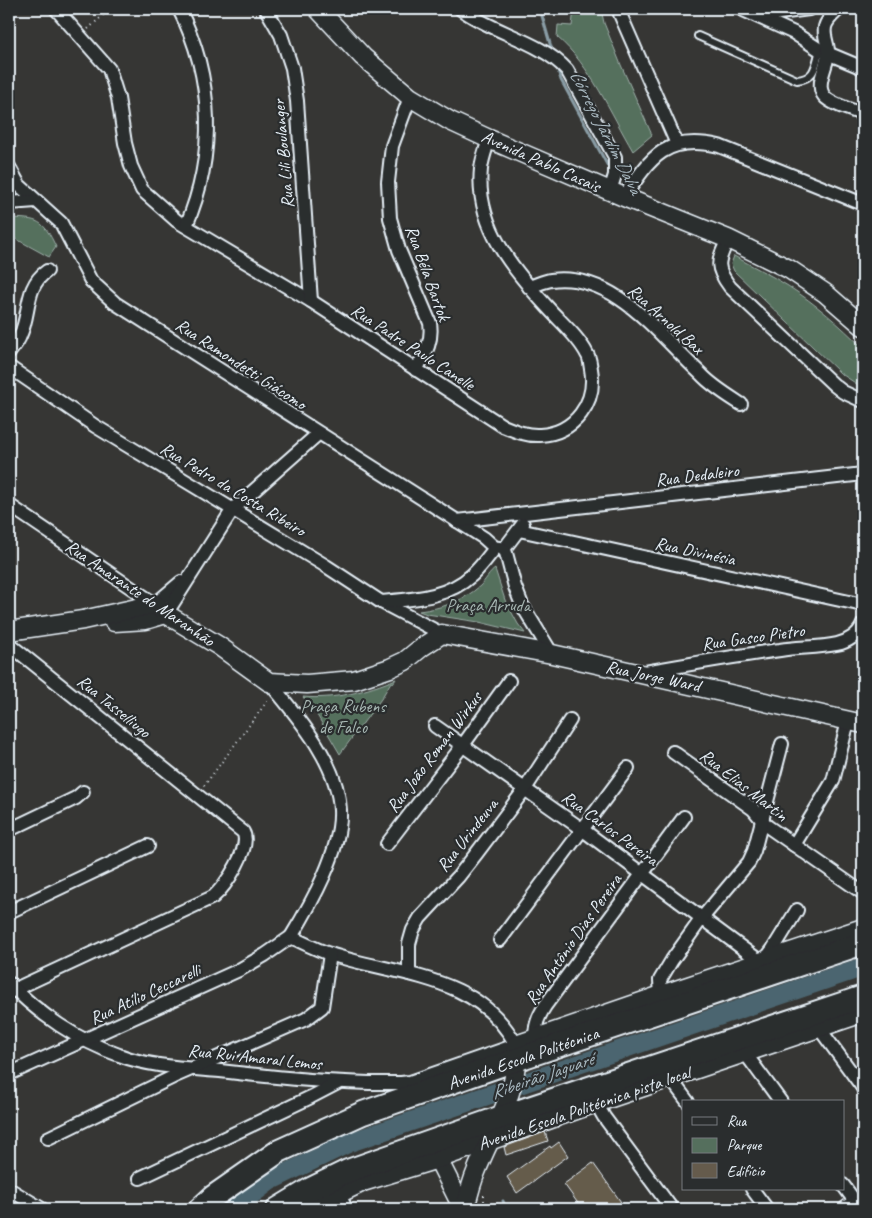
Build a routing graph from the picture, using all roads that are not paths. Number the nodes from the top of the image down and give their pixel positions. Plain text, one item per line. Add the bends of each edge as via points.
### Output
1 (56, 9) edge
2 (180, 9) edge
3 (266, 9) edge
4 (318, 9) edge
5 (461, 9) edge
6 (620, 9) edge
7 (741, 9) edge
8 (809, 9) edge
9 (839, 9) edge
10 (757, 16) junction
11 (698, 36) dead end
12 (824, 52) junction
13 (863, 68) edge
14 (410, 97) junction
15 (863, 114) edge
16 (489, 139) junction
17 (677, 144) junction
18 (9, 167) edge
19 (617, 194) junction
20 (36, 201) junction
21 (9, 203) edge
22 (863, 204) edge
23 (186, 226) junction
24 (728, 239) junction
25 (46, 270) dead end
26 (529, 287) junction
27 (311, 301) junction
28 (863, 326) edge
29 (9, 353) edge
30 (9, 367) edge
31 (416, 370) junction
32 (863, 401) edge
33 (741, 404) dead end
34 (318, 434) junction
35 (863, 474) edge
36 (9, 505) edge
37 (233, 509) junction
38 (535, 512) junction
39 (457, 521) junction
40 (518, 530) junction
41 (500, 549) junction
42 (381, 602) junction
43 (863, 605) edge
44 (161, 609) junction
45 (863, 624) edge
46 (9, 632) edge
47 (442, 634) junction
48 (9, 644) edge
49 (552, 654) junction
50 (640, 673) junction
51 (509, 681) dead end
52 (269, 682) junction
53 (570, 720) dead end
54 (855, 723) edge
55 (435, 726) dead end
56 (782, 744) dead end
57 (463, 745) junction
58 (673, 752) dead end
59 (628, 768) dead end
60 (524, 789) junction
61 (83, 792) dead end
62 (684, 817) dead end
63 (763, 821) junction
64 (9, 830) edge
65 (583, 830) junction
66 (387, 844) dead end
67 (794, 845) junction
68 (148, 846) dead end
69 (642, 873) junction
70 (863, 893) edge
71 (797, 910) dead end
72 (9, 912) edge
73 (702, 918) junction
74 (863, 928) edge
75 (291, 937) junction
76 (500, 940) dead end
77 (863, 943) edge
78 (330, 954) junction
79 (763, 961) junction
80 (408, 974) junction
81 (11, 988) edge
82 (660, 996) junction
83 (863, 997) edge
84 (863, 1013) edge
85 (819, 1028) junction
86 (536, 1038) junction
87 (84, 1041) junction
88 (746, 1053) junction
89 (517, 1058) junction
90 (195, 1069) junction
91 (9, 1074) edge
92 (670, 1078) junction
93 (338, 1083) junction
94 (863, 1088) edge
95 (686, 1100) edge
96 (780, 1100) edge
97 (596, 1103) junction
98 (502, 1110) junction
99 (543, 1121) junction
100 (48, 1138) dead end
101 (491, 1139) junction
102 (438, 1159) junction
103 (140, 1178) dead end
104 (844, 1187) edge
105 (9, 1189) edge
106 (753, 1190) edge
107 (342, 1202) edge
108 (856, 1205) edge
109 (9, 1207) edge
110 (13, 1209) edge
111 (42, 1209) edge
112 (200, 1209) edge
113 (278, 1209) edge
114 (308, 1209) edge
115 (464, 1209) edge
116 (672, 1209) edge
117 (767, 1209) edge

1 - 23 street, Rua Padre Paulo Canelle via 109,69 118,98 125,144 142,190
2 - 23 street via 205,82 208,122 206,158 194,208
3 - 27 street, Rua Lili Boulanger via 281,35 292,68
4 - 14 street, Avenida Pablo Casais via 363,57
5 - 19 street via 546,52 567,70 614,157
6 - 17 street
7 - 10 street
8 - 10 street
9 - 12 street via 830,17 826,27
10 - 12 street via 794,33
11 - 12 lane via 797,80 807,79 813,74
12 - 13 street
12 - 15 street via 821,84 824,97
14 - 16 street, Avenida Pablo Casais
14 - 31 street, Rua Béla Bartok via 392,146 388,182 390,218 398,250 432,334
16 - 19 street, Avenida Pablo Casais
16 - 26 street, Rua Padre Paulo Canelle via 481,167 480,191 485,214 495,240
17 - 19 street via 661,151
17 - 22 street via 695,142 719,146
18 - 20 street, Rua Ramondetti Giácomo via 19,185
19 - 24 street, Avenida Pablo Casais
20 - 21 street
20 - 34 street, Rua Ramondetti Giácomo via 61,223 91,281 115,303
23 - 27 street, Rua Padre Paulo Canelle
24 - 28 street, Avenida Pablo Casais via 789,269 825,293
24 - 32 street via 719,266 721,275 730,286 834,385
25 - 29 street via 31,290 26,320
26 - 31 street, Rua Padre Paulo Canelle via 588,356 592,392 586,407 566,427 539,435 521,433 503,426
26 - 33 street, Rua Arnold Bax via 551,280 580,282 624,300 702,376
27 - 31 street, Rua Padre Paulo Canelle
30 - 37 street, Rua Pedro da Costa Ribeiro via 95,426
34 - 37 street
34 - 39 street, Rua Ramondetti Giácomo
35 - 38 street, Rua Dedaleiro
36 - 44 street, Rua Amarante do Maranhão
37 - 42 street, Rua Pedro da Costa Ribeiro
37 - 44 street via 190,575
38 - 39 street, Rua Dedaleiro
38 - 40 street
39 - 41 street, Rua Ramondetti Giácomo
40 - 41 street
40 - 43 street, Rua Divinésia
41 - 42 street via 451,590 431,597
41 - 49 street via 522,605
42 - 47 street, Rua Pedro da Costa Ribeiro
44 - 46 street
44 - 52 street, Rua Amarante do Maranhão
45 - 50 street, Rua Gasco Pietro via 851,639 838,644
47 - 49 street, Rua Jorge Ward
47 - 52 street via 404,661 354,680 307,684
48 - 81 street, Rua Tasselliugo via 246,838 245,847 220,892
49 - 50 street, Rua Jorge Ward
50 - 54 street, Rua Jorge Ward
51 - 57 street, Rua João Roman Wirkus
52 - 75 street via 300,719 322,755 333,778 340,811 328,865 312,903
53 - 60 street, Rua Urindeuva
54 - 67 street via 833,781
55 - 57 street, Rua Carlos Pereira
56 - 63 street
57 - 60 street, Rua Carlos Pereira
57 - 66 street, Rua João Roman Wirkus
58 - 63 street, Rua Elias Martin via 753,809
59 - 65 street
60 - 65 street, Rua Carlos Pereira
60 - 80 street, Rua Urindeuva via 458,877 420,918 409,944
61 - 64 street
62 - 69 street, Rua Antônio Dias Pereira
63 - 67 street, Rua Elias Martin
63 - 73 street via 749,862
65 - 69 street, Rua Carlos Pereira
65 - 76 street
67 - 70 street, Rua Elias Martin
68 - 72 street
69 - 73 street, Rua Carlos Pereira
69 - 86 street, Rua Antônio Dias Pereira via 545,1006 535,1026
71 - 79 street
73 - 79 street, Rua Carlos Pereira
73 - 82 street via 660,980
74 - 79 street, Avenida Escola Politécnica
75 - 78 street
75 - 87 street, Rua Atílio Ceccarelli via 239,970
77 - 89 highway, Avenida Escola Politécnica
78 - 80 street
78 - 90 street via 320,1010
79 - 82 street, Avenida Escola Politécnica
80 - 89 street via 444,984 479,1002 507,1028
81 - 87 street, Rua Rui Amaral Lemos
82 - 86 street, Avenida Escola Politécnica
83 - 98 highway
84 - 85 street, Avenida Escola Politécnica pista local
85 - 88 street, Avenida Escola Politécnica pista local
85 - 94 street
86 - 89 street, Avenida Escola Politécnica
87 - 90 street, Rua Rui Amaral Lemos via 120,1056
87 - 91 street, Rua Atílio Ceccarelli
88 - 92 street, Avenida Escola Politécnica pista local
88 - 96 street
89 - 93 street, Rua Rui Amaral Lemos via 410,1082
89 - 98 street
89 - 112 highway, Avenida Escola Politécnica via 363,1113 278,1151
90 - 93 street, Rua Rui Amaral Lemos
90 - 100 street
92 - 95 street
92 - 97 street, Avenida Escola Politécnica pista local
93 - 103 street
97 - 99 street, Avenida Escola Politécnica pista local
97 - 116 street
98 - 99 highway
98 - 101 street
98 - 113 highway via 348,1172
99 - 101 street, Avenida Escola Politécnica pista local
101 - 102 street, Avenida Escola Politécnica pista local
101 - 115 street
102 - 107 street, Avenida Escola Politécnica pista local via 363,1182
102 - 115 street
104 - 108 street
105 - 111 street
106 - 117 street
107 - 114 street, Avenida Escola Politécnica pista local
109 - 110 lane

